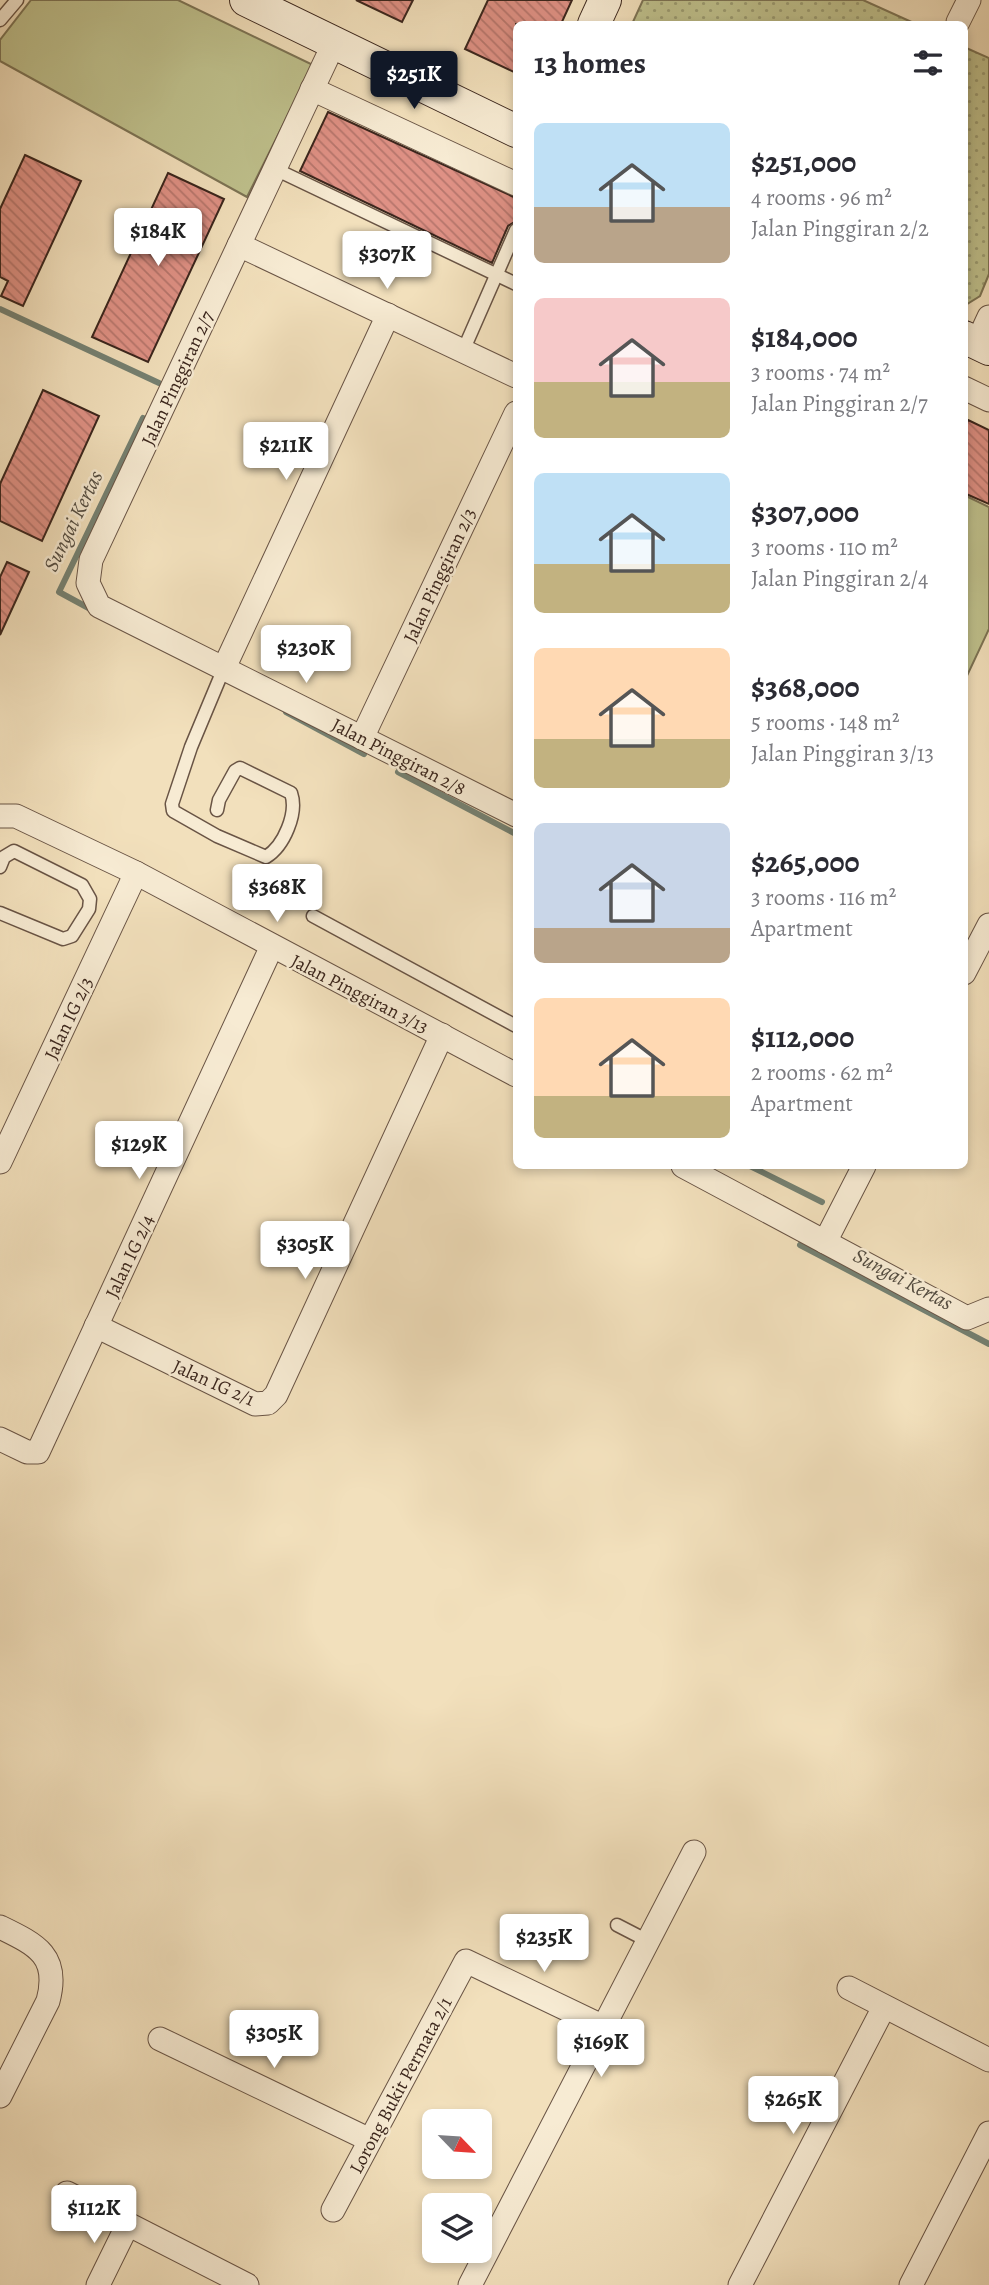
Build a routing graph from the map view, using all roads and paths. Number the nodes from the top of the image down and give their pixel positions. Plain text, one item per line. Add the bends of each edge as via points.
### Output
1 (16, 0) edge
2 (246, 0) edge
3 (605, 0) edge
4 (969, 0) edge
5 (0, 20) edge
6 (595, 21) edge
7 (958, 21) edge
8 (334, 43) junction
9 (312, 89) junction
10 (513, 130) edge
11 (275, 169) junction
12 (513, 183) edge
13 (513, 237) edge
14 (239, 245) junction
15 (496, 274) junction
16 (513, 282) edge
17 (388, 316) junction
18 (463, 351) junction
19 (513, 375) edge
20 (968, 390) edge
21 (989, 400) edge
22 (513, 419) edge
23 (91, 560) joint
24 (224, 668) junction
25 (362, 738) junction
26 (513, 809) edge
27 (217, 810) dead end
28 (8, 816) edge
29 (0, 867) edge
30 (136, 873) junction
31 (0, 913) edge
32 (313, 916) dead end
33 (989, 925) edge
34 (272, 946) junction
35 (968, 965) edge
36 (513, 1024) edge
37 (442, 1035) junction
38 (513, 1073) edge
39 (0, 1162) edge
40 (689, 1169) edge
41 (862, 1169) edge
42 (824, 1242) junction
43 (989, 1309) edge
44 (96, 1326) junction
45 (0, 1439) edge
46 (694, 1852) dead end
47 (617, 1925) dead end
48 (1, 1929) edge
49 (648, 1941) junction
50 (849, 1988) dead end
51 (884, 2007) junction
52 (604, 2027) junction
53 (160, 2039) dead end
54 (989, 2060) edge
55 (0, 2096) edge
56 (989, 2133) edge
57 (370, 2140) junction
58 (67, 2193) dead end
59 (333, 2210) dead end
60 (128, 2224) junction
61 (98, 2285) edge
62 (247, 2285) edge
63 (470, 2285) edge
64 (740, 2285) edge
65 (911, 2285) edge

1 - 5 lane
2 - 8 street
3 - 6 street
4 - 7 street
8 - 9 street, Jalan Pinggiran 2/7
8 - 10 street
9 - 11 street, Jalan Pinggiran 2/7
9 - 12 street
11 - 14 street, Jalan Pinggiran 2/7
11 - 15 lane
13 - 15 lane
14 - 17 street
14 - 23 street, Jalan Pinggiran 2/7
15 - 16 lane
15 - 18 lane
17 - 18 street
17 - 24 street
18 - 19 street
20 - 21 street
22 - 25 street, Jalan Pinggiran 2/3
23 - 24 street, Jalan Pinggiran 2/8 via 88,583 99,606
24 - 25 street, Jalan Pinggiran 2/8
24 - 27 lane via 191,747 173,811 266,856 288,826 293,799 277,784 240,768
25 - 26 street, Jalan Pinggiran 2/8
28 - 30 street, Jalan Pinggiran 3/13
29 - 31 lane via 15,851 82,885 90,899 72,936 63,939
30 - 34 street, Jalan Pinggiran 3/13
30 - 39 street, Jalan IG 2/3
32 - 36 lane
33 - 35 street
34 - 37 street, Jalan Pinggiran 3/13
34 - 44 street, Jalan IG 2/4
37 - 38 street, Jalan Pinggiran 3/13
37 - 44 street, Jalan IG 2/1 via 276,1395 268,1403 255,1404
40 - 42 street
41 - 42 street
42 - 43 street via 967,1318
44 - 45 street, Jalan IG 2/4 via 38,1452 27,1452
46 - 49 street
47 - 49 lane
48 - 55 street via 43,1953 52,1969 53,1984
49 - 52 street
50 - 51 street
51 - 54 street
51 - 64 street
52 - 57 street, Lorong Bukit Permata 2/1 via 466,1961
52 - 63 street
53 - 57 street
56 - 65 street
57 - 59 street, Lorong Bukit Permata 2/1
58 - 60 street
60 - 61 street
60 - 62 street

